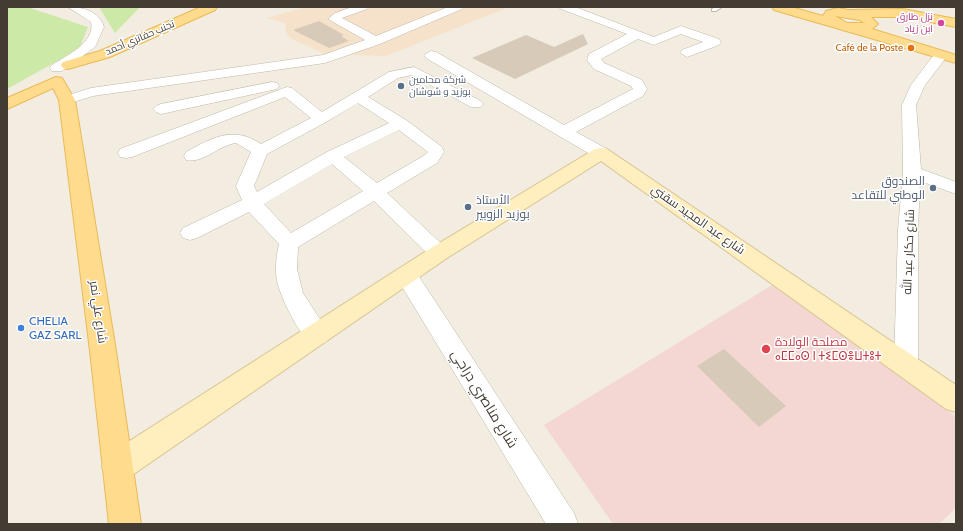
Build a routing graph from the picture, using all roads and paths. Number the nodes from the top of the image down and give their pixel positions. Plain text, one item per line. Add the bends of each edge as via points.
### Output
1 (74, 7) edge
2 (211, 7) edge
3 (221, 7) edge
4 (363, 7) edge
5 (458, 7) edge
6 (565, 7) edge
7 (778, 7) edge
8 (800, 7) edge
9 (906, 10) edge
10 (851, 13) junction
11 (834, 18) junction
12 (956, 22) edge
13 (870, 26) junction
14 (854, 28) junction
15 (637, 34) junction
16 (376, 41) junction
17 (91, 44) junction
18 (687, 53) dead end
19 (105, 54) junction
20 (431, 55) dead end
21 (948, 57) edge
22 (61, 79) junction
23 (287, 91) junction
24 (7, 94) edge
25 (359, 97) junction
26 (7, 104) edge
27 (476, 104) dead end
28 (161, 109) dead end
29 (321, 119) junction
30 (400, 123) junction
31 (565, 131) junction
32 (260, 151) junction
33 (126, 153) dead end
34 (601, 153) junction
35 (192, 156) dead end
36 (333, 156) junction
37 (912, 172) junction
38 (956, 188) edge
39 (376, 192) junction
40 (252, 203) junction
41 (190, 233) dead end
42 (289, 243) junction
43 (439, 253) junction
44 (406, 275) junction
45 (318, 335) junction
46 (906, 364) junction
47 (956, 400) edge
48 (117, 467) junction
49 (125, 524) edge
50 (563, 524) edge

1 - 17 street via 96,20 98,27
2 - 19 main road, تجنب حفاتري أحمد
3 - 22 main road, تجنب حفاتري أحمد via 84,69 74,77
4 - 16 street via 334,19
5 - 16 street
6 - 15 street
7 - 11 main road
8 - 11 main road
9 - 10 main road
9 - 12 main road
9 - 13 main road
10 - 11 main road
10 - 13 main road via 868,19 872,24
11 - 14 main road
13 - 14 main road
14 - 21 main road
15 - 18 street via 654,41 681,30 715,42
15 - 31 street via 594,57 594,60 599,66 637,84 640,90
16 - 22 street via 319,60 91,92
17 - 19 street
17 - 22 street
19 - 22 main road, تجنب حفاتري أحمد
20 - 31 street, شارع عبد المجيد سقني
21 - 37 street, شارع حكار عبد الله via 921,80 910,98
22 - 24 main road
22 - 26 main road
22 - 48 main road, شارع علي نمر via 103,351
23 - 28 street via 280,86 272,86
23 - 29 street
23 - 33 street
25 - 27 street via 394,76 414,71
25 - 29 street
25 - 30 street
29 - 32 street
30 - 36 street
30 - 39 street via 434,147 436,152 431,159
31 - 34 street, شارع عبد المجيد سقني
32 - 35 street via 240,138 235,138
32 - 40 street via 245,186
34 - 43 main road
34 - 46 main road, شارع عبد المجيد سقني
36 - 39 street
36 - 40 street
37 - 38 street
37 - 46 street, شارع حكار عبد الله via 908,230
39 - 42 street
39 - 43 street
40 - 41 street
40 - 42 street
42 - 45 street via 286,257 290,293
43 - 44 main road
44 - 45 main road
44 - 50 street, شارع مناصري دراجي
45 - 48 main road
46 - 47 main road, شارع عبد المجيد سقني
48 - 49 main road, شارع علي نمر

